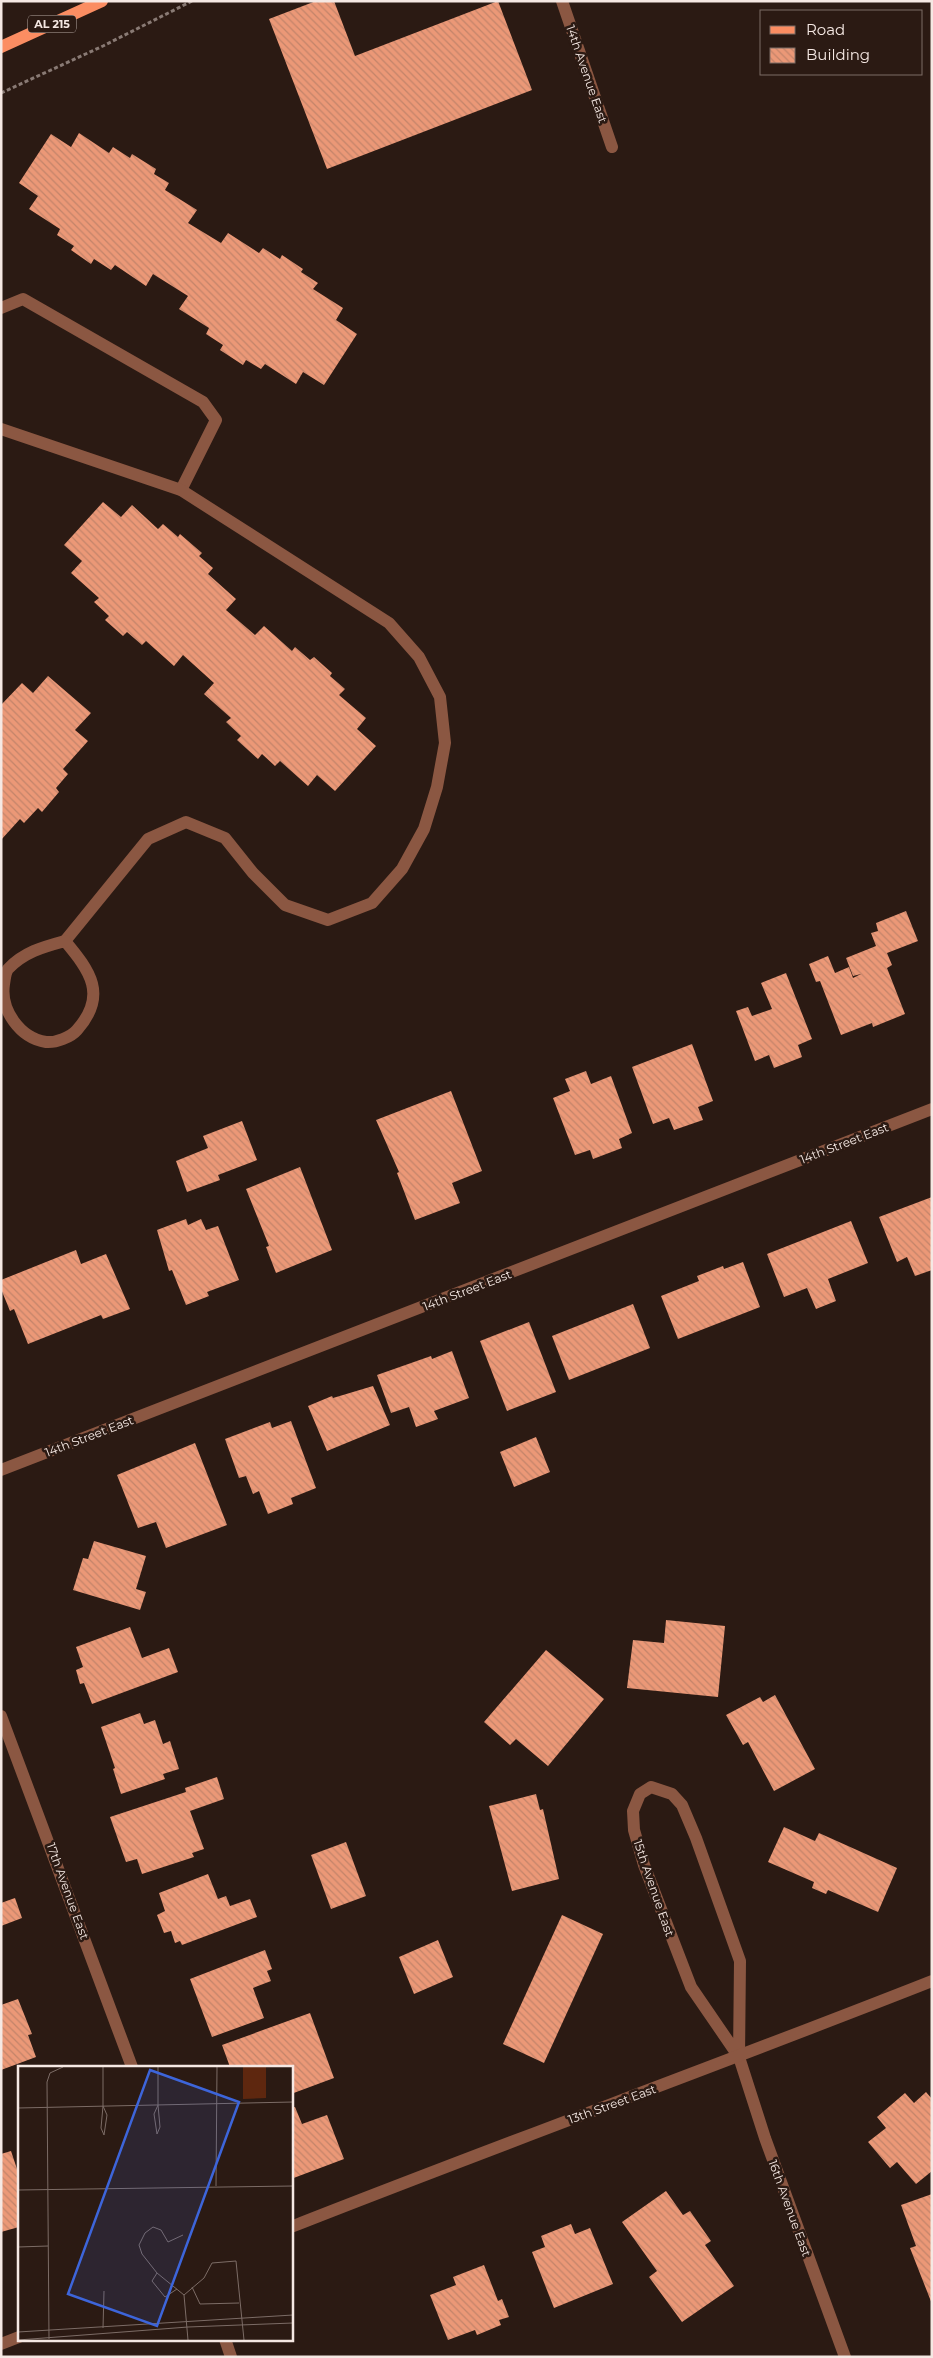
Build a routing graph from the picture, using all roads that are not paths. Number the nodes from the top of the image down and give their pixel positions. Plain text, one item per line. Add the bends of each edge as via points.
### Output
1 (102, 1) edge
2 (562, 1) edge
3 (1, 47) edge
4 (612, 147) dead end
5 (1, 308) edge
6 (1, 429) edge
7 (181, 490) junction
8 (65, 941) junction
9 (932, 1109) edge
10 (1, 1470) edge
11 (1, 1716) edge
12 (932, 1981) edge
13 (739, 2057) junction
14 (132, 2066) edge
15 (292, 2227) edge
16 (18, 2337) edge
17 (224, 2340) edge
18 (1, 2344) edge
19 (230, 2357) edge
20 (845, 2357) edge

1 - 3 main road, AL 215
2 - 4 street, 14th Avenue East
5 - 7 street via 23,299 202,402 216,420
6 - 7 street
7 - 8 street via 389,623 419,657 440,697 445,743 437,786 424,829 402,869 372,904 328,920 285,905 225,838 186,822 148,839
8 - 8 street via 31,950 6,971 2,992 8,1016 34,1038 48,1042 72,1036 89,1017 95,996 88,969
9 - 10 street, 14th Street East
11 - 14 street, 17th Avenue East
12 - 13 street, 13th Street East
13 - 13 street, 15th Avenue East via 690,1987 644,1865 634,1830 633,1811 640,1794 651,1787 672,1794 682,1805 740,1961
13 - 15 street, 13th Street East
13 - 20 street, 16th Avenue East
16 - 18 street
17 - 19 street

